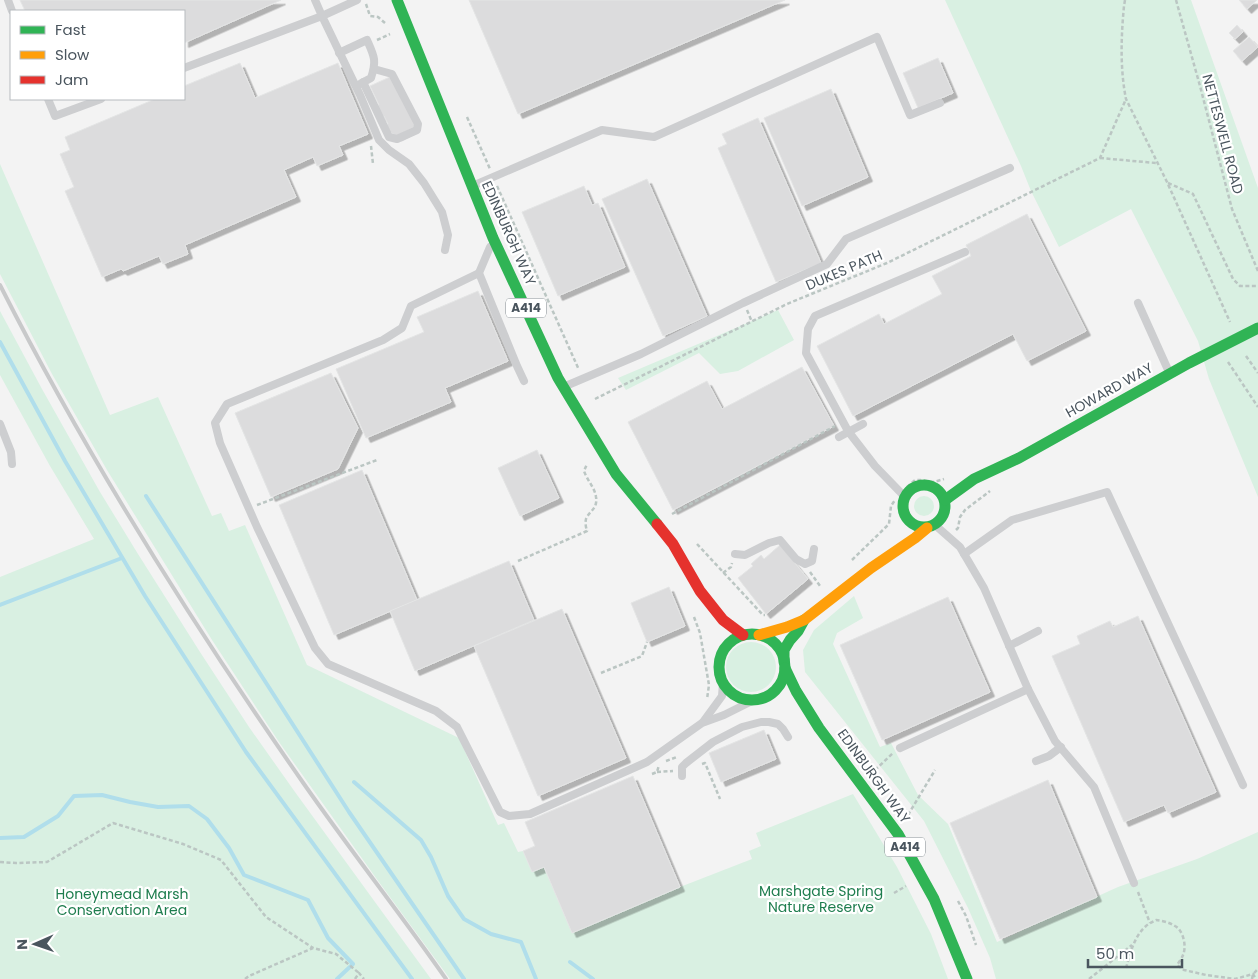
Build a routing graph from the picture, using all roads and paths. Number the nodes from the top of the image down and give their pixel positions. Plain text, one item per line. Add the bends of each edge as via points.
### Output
1 (315, 0) edge
2 (357, 0) edge
3 (397, 0) edge
4 (1125, 0) edge
5 (1176, 0) edge
6 (322, 16) junction
7 (392, 33) dead end
8 (368, 44) junction
9 (339, 52) junction
10 (185, 68) edge
11 (374, 69) junction
12 (363, 82) junction
13 (356, 86) junction
14 (1126, 99) junction
15 (48, 100) edge
16 (98, 100) edge
17 (940, 103) dead end
18 (1100, 158) junction
19 (1157, 163) junction
20 (1010, 168) dead end
21 (1167, 182) junction
22 (472, 186) junction
23 (493, 238) junction
24 (445, 250) dead end
25 (965, 252) dead end
26 (1258, 271) edge
27 (480, 273) junction
28 (1258, 286) edge
29 (1138, 303) dead end
30 (1230, 322) dead end
31 (1258, 328) edge
32 (1246, 356) dead end
33 (1226, 359) dead end
34 (1258, 373) edge
35 (1170, 374) junction
36 (524, 381) dead end
37 (564, 387) junction
38 (594, 397) dead end
39 (1258, 407) edge
40 (842, 422) junction
41 (0, 424) edge
42 (863, 424) dead end
43 (848, 431) junction
44 (839, 437) dead end
45 (592, 459) dead end
46 (377, 460) dead end
47 (12, 464) dead end
48 (974, 479) junction
49 (954, 483) junction
50 (935, 488) junction
51 (990, 491) dead end
52 (903, 495) junction
53 (945, 500) junction
54 (248, 508) junction
55 (671, 514) dead end
56 (931, 526) junction
57 (902, 529) junction
58 (948, 536) junction
59 (697, 544) dead end
60 (814, 549) dead end
61 (735, 554) joint
62 (964, 554) junction
63 (518, 561) dead end
64 (805, 564) junction
65 (849, 564) dead end
66 (871, 568) junction
67 (724, 573) junction
68 (822, 590) dead end
69 (700, 591) junction
70 (708, 616) dead end
71 (771, 616) dead end
72 (804, 620) junction
73 (1038, 631) dead end
74 (743, 635) junction
75 (759, 635) junction
76 (714, 641) dead end
77 (647, 642) dead end
78 (1009, 646) junction
79 (785, 665) junction
80 (719, 668) junction
81 (601, 673) dead end
82 (723, 683) junction
83 (1028, 689) junction
84 (757, 700) junction
85 (776, 703) dead end
86 (794, 712) dead end
87 (702, 723) junction
88 (819, 728) junction
89 (788, 737) dead end
90 (1061, 747) junction
91 (900, 748) joint
92 (1036, 761) dead end
93 (660, 764) dead end
94 (701, 764) dead end
95 (874, 770) dead end
96 (936, 770) dead end
97 (657, 772) junction
98 (682, 773) joint
99 (652, 774) dead end
100 (1243, 785) dead end
101 (720, 799) dead end
102 (907, 817) dead end
103 (0, 862) edge
104 (1134, 883) joint
105 (909, 884) dead end
106 (894, 893) dead end
107 (1150, 923) junction
108 (1134, 944) junction
109 (313, 948) junction
110 (1126, 968) dead end
111 (1258, 969) edge
112 (358, 973) junction
113 (1253, 974) junction
114 (245, 979) edge
115 (355, 979) edge
116 (364, 979) edge
117 (967, 979) edge
118 (1089, 979) edge
119 (1252, 979) edge
120 (1256, 979) edge

1 - 6 lane
2 - 6 lane
3 - 22 main road, EDINBURGH WAY / A414
4 - 14 path via 1121,47
5 - 26 path, NETTESWELL ROAD via 1232,209
6 - 9 lane
6 - 10 lane
7 - 8 path
8 - 9 lane via 367,40
8 - 11 lane via 373,54
9 - 13 lane
11 - 12 lane via 371,78
11 - 12 lane via 392,74 418,124 417,130 397,139 389,137
12 - 13 lane
13 - 24 lane via 379,140 409,164 442,212 448,235
14 - 18 path
14 - 19 path
15 - 16 lane via 55,116
17 - 22 lane via 910,115 877,37 654,136 602,130
18 - 19 path
18 - 38 path, DUKES PATH via 887,263 787,304
19 - 21 path
20 - 37 lane via 846,239 827,264 641,354
21 - 28 path via 1192,194 1233,279 1240,286
21 - 30 path
22 - 23 main road, EDINBURGH WAY / A414
23 - 27 lane
23 - 37 main road, EDINBURGH WAY / A414
25 - 40 lane via 814,316 808,329 806,353
27 - 36 lane
27 - 54 lane via 411,306 402,328 383,340 227,404 215,422 220,443
29 - 35 lane
31 - 35 main road, HOWARD WAY
32 - 34 path
33 - 39 path
35 - 48 main road, HOWARD WAY via 1019,458
37 - 69 main road, EDINBURGH WAY / A414 via 616,474 673,544
40 - 43 lane
40 - 55 path
41 - 47 lane
42 - 43 lane
43 - 44 lane
43 - 52 lane
45 - 63 path via 584,471 596,494 595,507 586,518 587,532
46 - 54 path
48 - 49 main road, HOWARD WAY
48 - 53 main road, HOWARD WAY
49 - 50 main road, HOWARD WAY
49 - 52 path via 953,477 934,482 915,480
50 - 52 main road, HOWARD WAY via 921,485
50 - 53 main road
51 - 58 path via 965,510 958,528
52 - 57 main road via 905,516
52 - 65 path via 891,506 889,524
53 - 56 main road via 944,514
54 - 87 lane via 315,648 328,664 436,711 457,727 500,812 509,816 530,814 647,762
56 - 57 main road via 920,528 914,525
56 - 58 lane
56 - 66 main road
57 - 66 main road
58 - 62 lane
59 - 67 path
60 - 64 lane via 812,561
61 - 64 lane via 746,555 780,540 796,559
61 - 67 path via 731,567
62 - 78 lane via 987,594
62 - 100 lane via 1012,520 1107,492
64 - 68 path
66 - 72 main road
67 - 71 path via 763,615
69 - 70 main road, EDINBURGH WAY / A414
69 - 74 main road, EDINBURGH WAY / A414 via 723,620
72 - 75 main road
72 - 79 main road via 784,650
73 - 78 lane
74 - 75 main road
74 - 80 main road via 728,644
75 - 79 main road via 775,644
76 - 80 main road
77 - 81 path via 642,656
78 - 83 lane
79 - 84 main road via 779,686 770,695
79 - 88 main road, EDINBURGH WAY / A414 via 796,691
80 - 82 main road
82 - 84 main road via 736,696
82 - 87 lane via 722,696
83 - 90 lane
83 - 91 lane
84 - 85 main road
84 - 87 lane
86 - 88 main road, EDINBURGH WAY / A414
88 - 117 main road, EDINBURGH WAY / A414 via 898,834 934,899
89 - 98 lane via 778,724 769,722 742,727 713,742 682,767
90 - 92 lane
90 - 104 lane via 1094,787
91 - 95 path
93 - 97 path
94 - 101 path via 705,763
96 - 102 path
97 - 98 path
97 - 99 path
103 - 109 path via 47,862 113,822 221,860 266,917
104 - 107 path
105 - 106 path
107 - 108 path
107 - 113 path via 1156,920 1177,926 1184,937 1185,950 1177,965 1184,970 1235,979
108 - 110 path
108 - 118 path
109 - 112 path via 336,954
109 - 114 path
111 - 113 path
112 - 115 path
112 - 116 path
113 - 119 path
113 - 120 path

